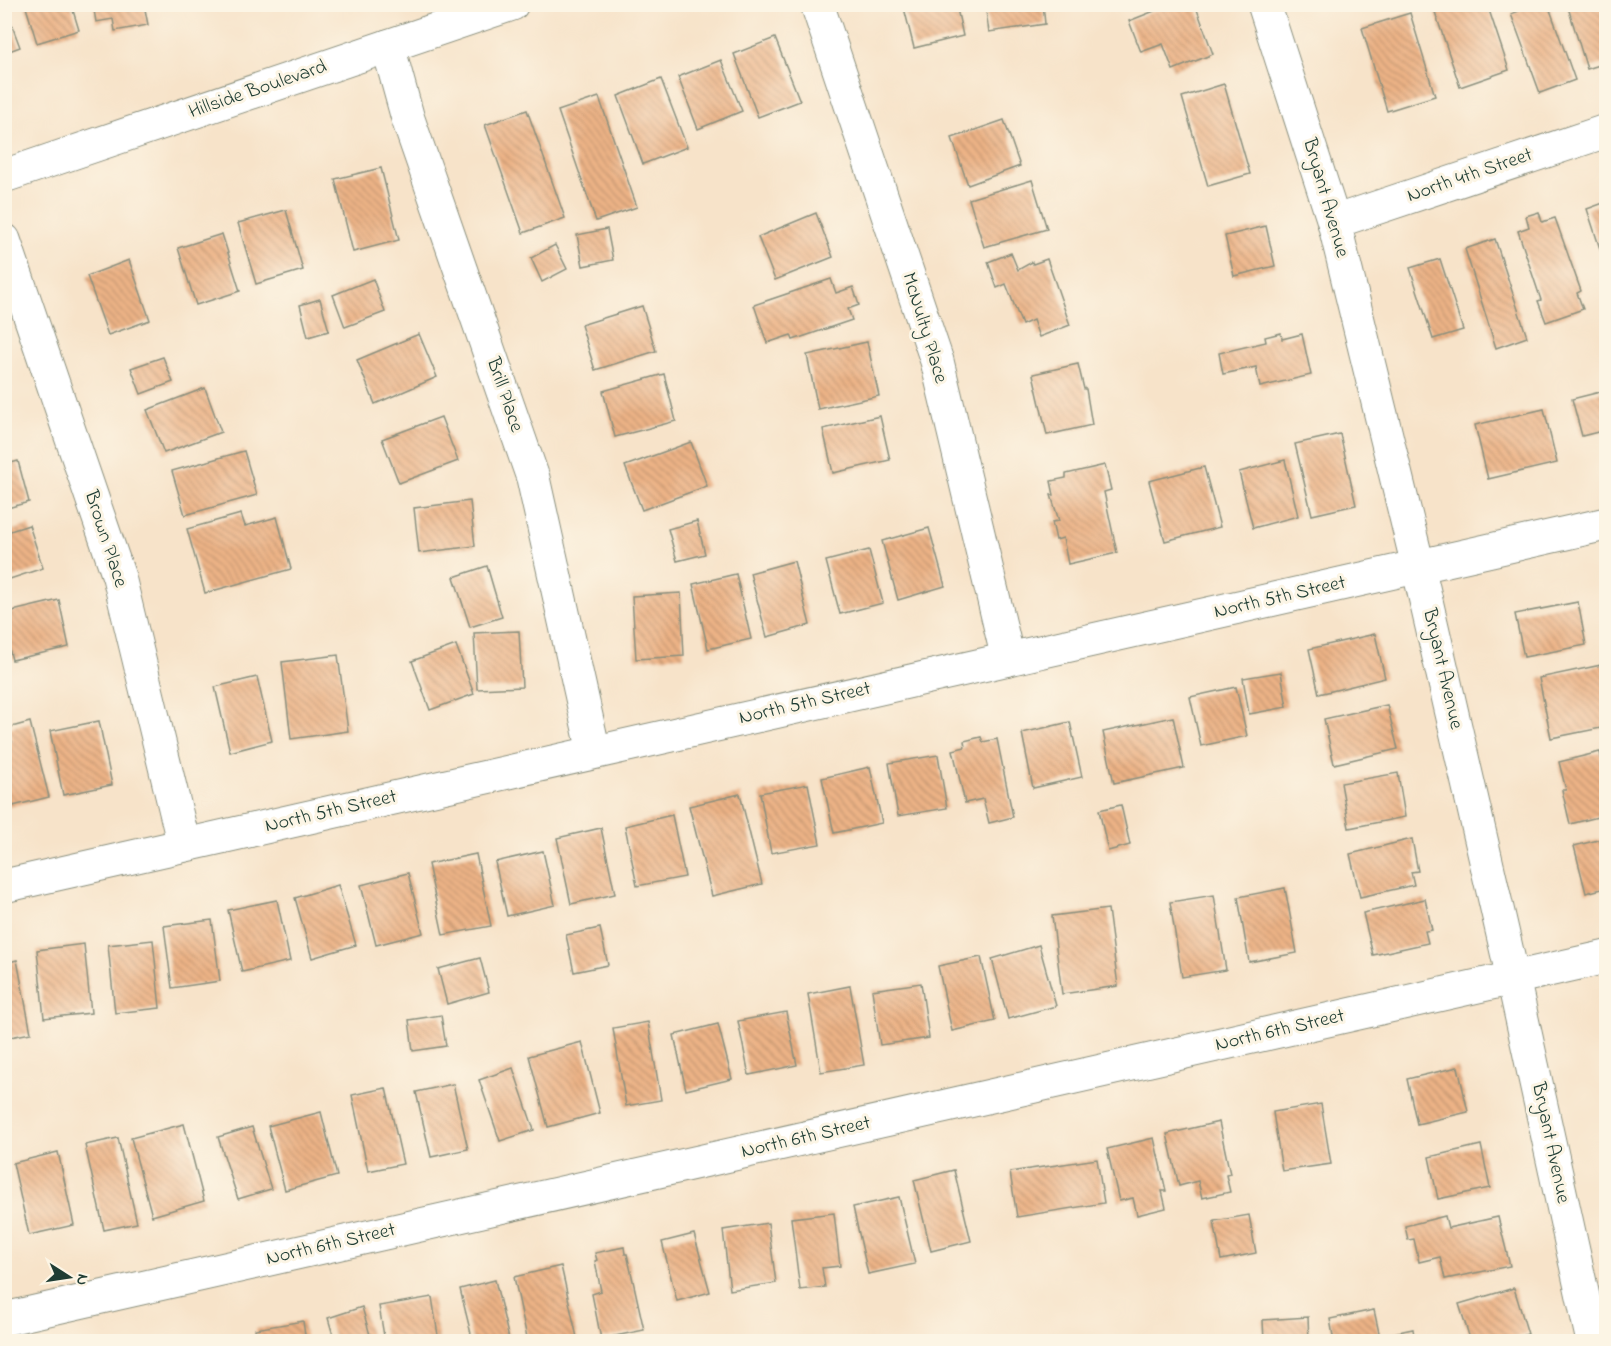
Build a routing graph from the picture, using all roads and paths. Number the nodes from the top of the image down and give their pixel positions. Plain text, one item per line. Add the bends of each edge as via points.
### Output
1 (512, 4) edge
2 (817, 4) edge
3 (1264, 4) edge
4 (388, 46) junction
5 (1606, 131) edge
6 (4, 176) edge
7 (1334, 222) junction
8 (4, 240) edge
9 (1606, 524) edge
10 (1418, 566) junction
11 (1008, 659) junction
12 (594, 752) junction
13 (184, 845) junction
14 (4, 886) edge
15 (1606, 957) edge
16 (1513, 978) junction
17 (4, 1319) edge
18 (1593, 1341) edge

1 - 4 street, Hillside Boulevard
2 - 11 street, McNulty Place via 937,362
3 - 7 street, Bryant Avenue
4 - 6 street, Hillside Boulevard
4 - 12 street, Brill Place via 408,119 533,478
5 - 7 street, North 4th Street
7 - 10 street, Bryant Avenue
8 - 13 street, Brown Place via 119,577
9 - 10 street, North 5th Street
10 - 11 street, North 5th Street
10 - 16 street, Bryant Avenue
11 - 12 street, North 5th Street
12 - 13 street, North 5th Street
13 - 14 street, North 5th Street
15 - 16 street, North 6th Street
16 - 17 street, North 6th Street
16 - 18 street, Bryant Avenue

